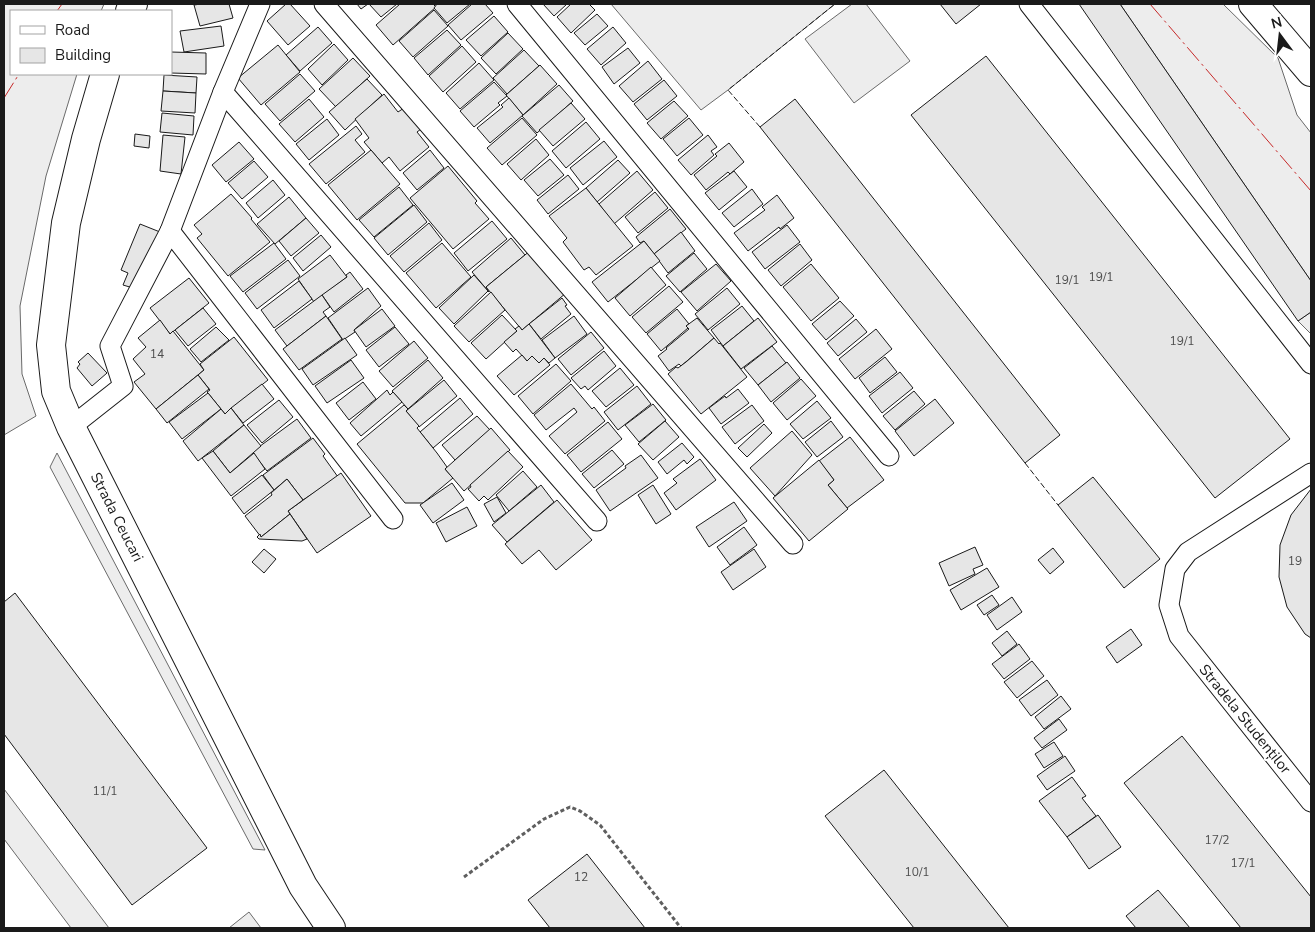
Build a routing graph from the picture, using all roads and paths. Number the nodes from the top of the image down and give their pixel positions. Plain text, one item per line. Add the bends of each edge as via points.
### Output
1 (260, 4) edge
2 (324, 4) edge
3 (517, 4) edge
4 (1028, 4) edge
5 (1253, 4) edge
6 (1311, 72) edge
7 (105, 75) edge
8 (223, 92) junction
9 (170, 232) junction
10 (1311, 364) edge
11 (71, 428) junction
12 (889, 456) dead end
13 (1311, 473) edge
14 (392, 519) dead end
15 (597, 521) dead end
16 (793, 544) dead end
17 (1311, 802) edge
18 (464, 877) dead end
19 (331, 928) edge
20 (680, 928) edge

1 - 8 lane
2 - 16 lane
3 - 12 lane
4 - 10 lane
5 - 6 street
7 - 11 street, Strada Ceucari via 66,223 51,345 56,391
8 - 9 lane
8 - 15 lane
9 - 11 lane via 110,346 123,386
9 - 14 lane
11 - 19 street, Strada Ceucari via 299,878
13 - 17 lane, Stradela Studenților via 1188,552 1175,569 1170,605 1179,636
18 - 20 path via 544,819 570,807 600,825

